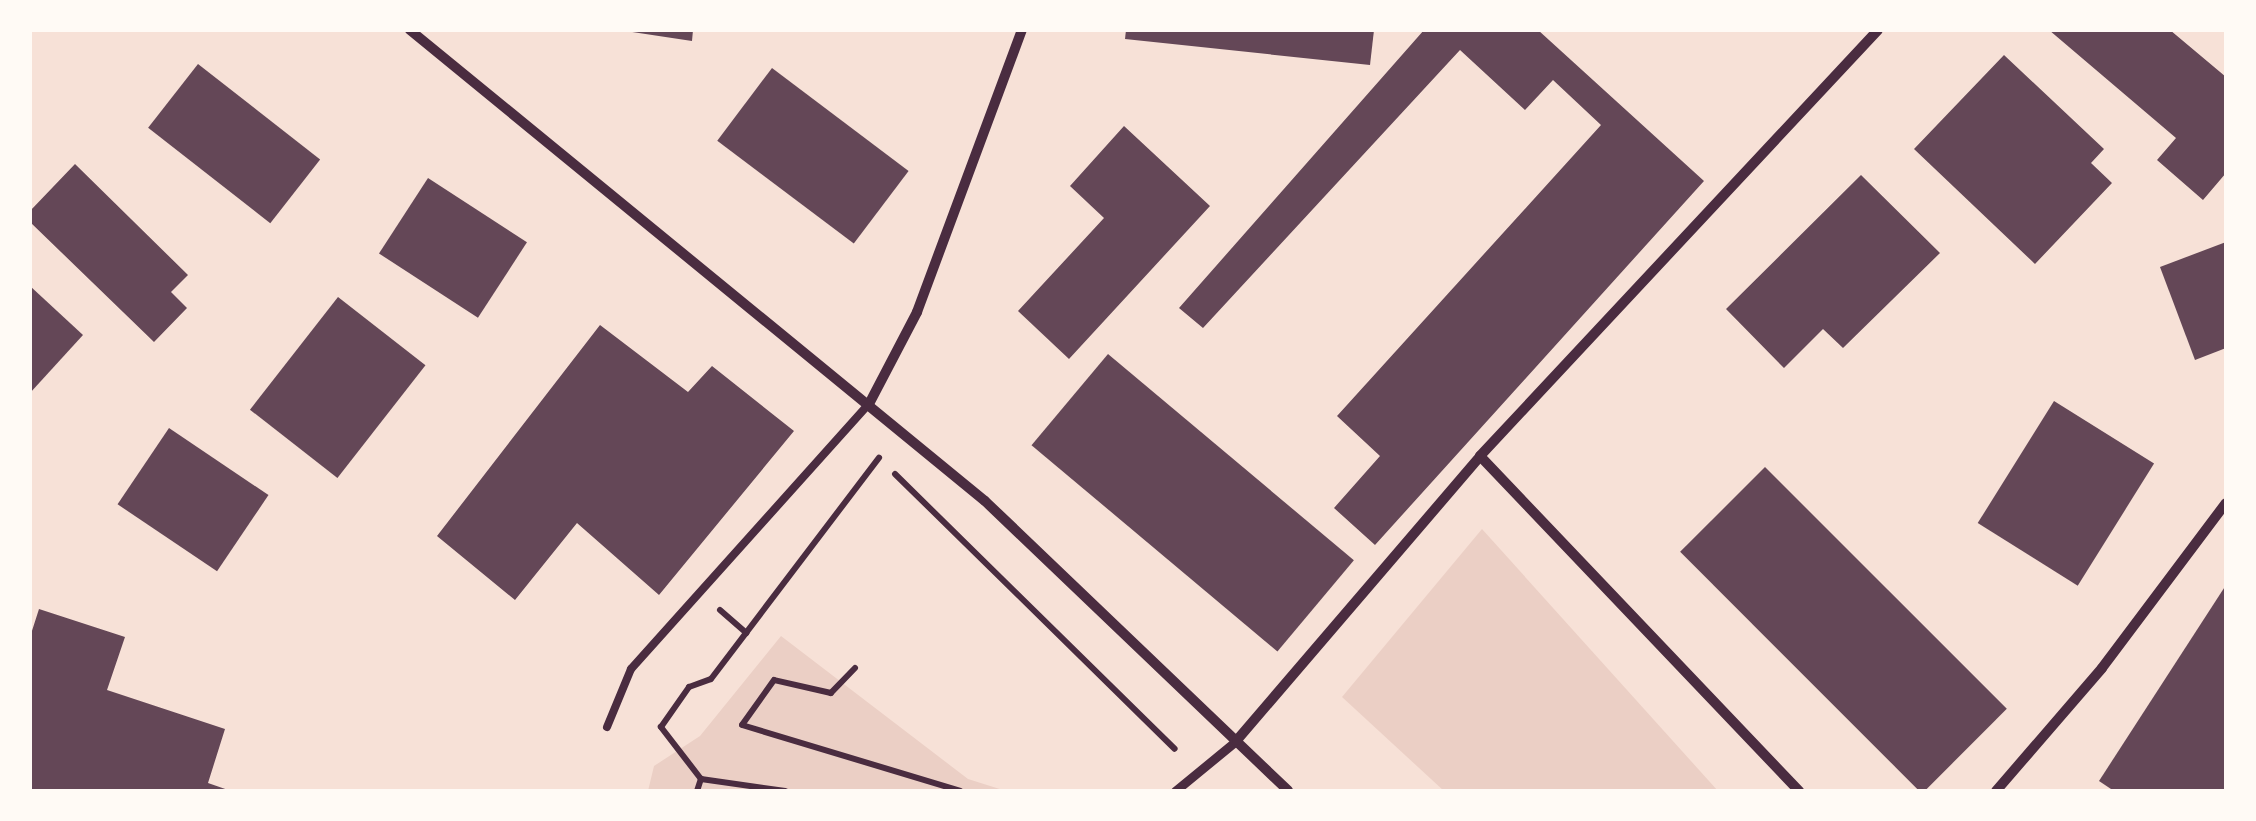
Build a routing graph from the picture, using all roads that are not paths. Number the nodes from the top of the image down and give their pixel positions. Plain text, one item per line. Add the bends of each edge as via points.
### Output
1 (410, 30) edge
2 (1022, 30) edge
3 (1878, 30) edge
4 (868, 404) junction
5 (1480, 456) junction
6 (2226, 503) edge
7 (607, 727) dead end
8 (1236, 740) junction
9 (1174, 791) edge
10 (1288, 791) edge
11 (1800, 791) edge
12 (1996, 791) edge

1 - 4 street
2 - 4 street via 918,312
3 - 5 street
4 - 7 lane via 631,668
4 - 8 street via 985,501
5 - 8 street
5 - 11 street
6 - 12 street via 2102,668
8 - 9 street
8 - 10 street

